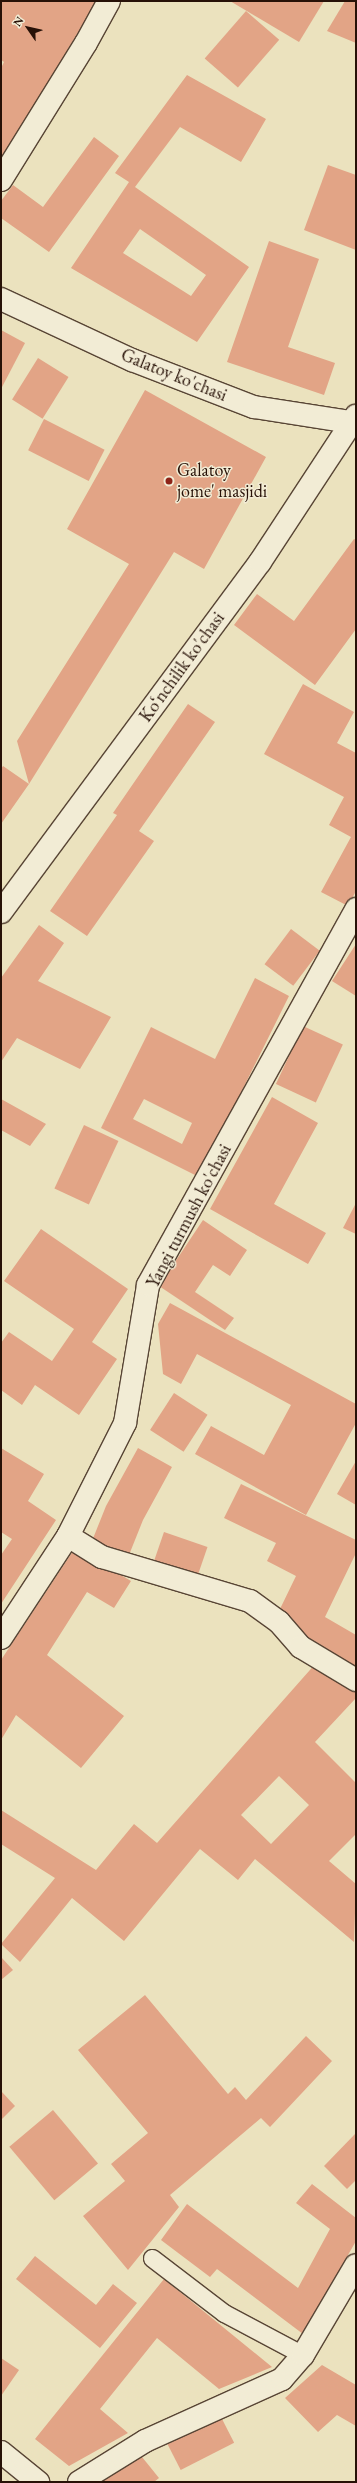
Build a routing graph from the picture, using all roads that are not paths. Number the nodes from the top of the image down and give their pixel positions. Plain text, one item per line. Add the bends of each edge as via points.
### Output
1 (108, 1) edge
2 (1, 180) edge
3 (1, 299) edge
4 (355, 420) edge
5 (356, 910) edge
6 (1, 912) edge
7 (68, 1536) junction
8 (1, 1638) edge
9 (356, 1680) edge
10 (152, 2258) dead end
11 (356, 2266) edge
12 (303, 2355) junction
13 (1, 2452) edge
14 (38, 2482) edge
15 (79, 2482) edge

1 - 2 street via 86,43
3 - 4 street, Galatoy ko'chasi via 132,360 254,407
4 - 6 street, Ko‘nchilik ko'chasi via 260,562
5 - 7 street, Yangi turmush ko'chasi via 148,1285 125,1423
7 - 8 street, Yangi turmush ko'chasi
7 - 9 street via 102,1557 250,1601 279,1622 302,1647
10 - 12 lane via 224,2313
11 - 12 street
12 - 15 street via 282,2379 145,2441
13 - 14 street

